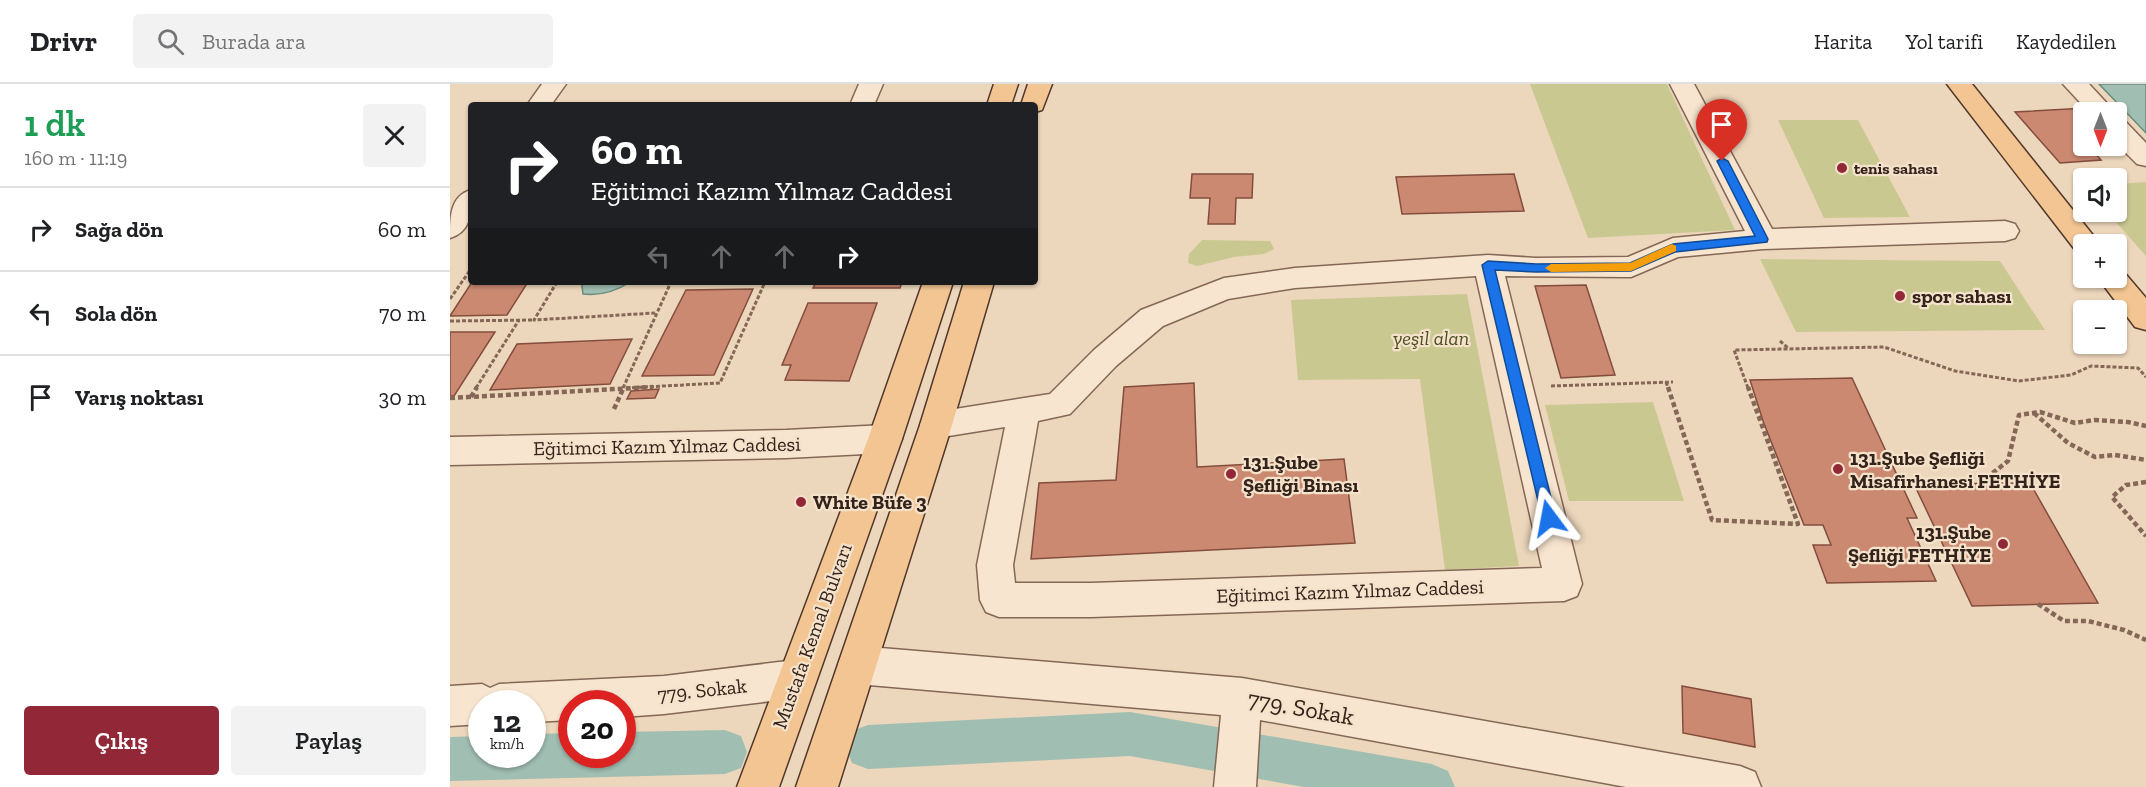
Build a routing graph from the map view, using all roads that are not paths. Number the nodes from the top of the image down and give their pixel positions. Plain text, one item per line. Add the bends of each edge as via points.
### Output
1 (554, 84) edge
2 (871, 84) edge
3 (1006, 84) edge
4 (1040, 84) edge
5 (1682, 84) edge
6 (1959, 84) edge
7 (2075, 84) edge
8 (541, 102) edge
9 (863, 102) edge
10 (1000, 102) edge
11 (1034, 102) edge
12 (2093, 102) edge
13 (2127, 138) edge
14 (2146, 158) edge
15 (468, 203) edge
16 (450, 228) edge
17 (2005, 231) dead end
18 (2078, 234) edge
19 (1763, 239) junction
20 (1488, 265) junction
21 (937, 285) edge
22 (978, 285) edge
23 (2121, 288) edge
24 (2146, 319) edge
25 (1024, 411) junction
26 (936, 425) junction
27 (885, 439) junction
28 (450, 451) edge
29 (857, 665) junction
30 (796, 679) junction
31 (1242, 697) junction
32 (546, 701) edge
33 (468, 705) edge
34 (450, 706) edge
35 (758, 787) edge
36 (817, 787) edge
37 (1235, 787) edge
38 (1740, 787) edge

1 - 8 street
2 - 9 street
3 - 10 main road
4 - 11 main road
5 - 19 street
6 - 18 main road
7 - 12 street
13 - 14 street
15 - 16 street
17 - 19 street
19 - 20 street via 1673,248 1631,267
20 - 25 street via 1295,278 1224,289 1152,318 1059,405
20 - 25 street, Eğitimci Kazım Yılmaz Caddesi via 1564,584 999,600 995,565
21 - 27 main road, Mustafa Kemal Bulvarı
22 - 26 main road
23 - 24 main road
25 - 26 street
26 - 29 main road
27 - 28 street, Eğitimci Kazım Yılmaz Caddesi
27 - 30 main road, Mustafa Kemal Bulvarı
29 - 31 street, 779. Sokak
29 - 36 main road
30 - 32 street, 779. Sokak via 663,695
30 - 35 main road, Mustafa Kemal Bulvarı
31 - 37 street
31 - 38 street, 779. Sokak
33 - 34 street

